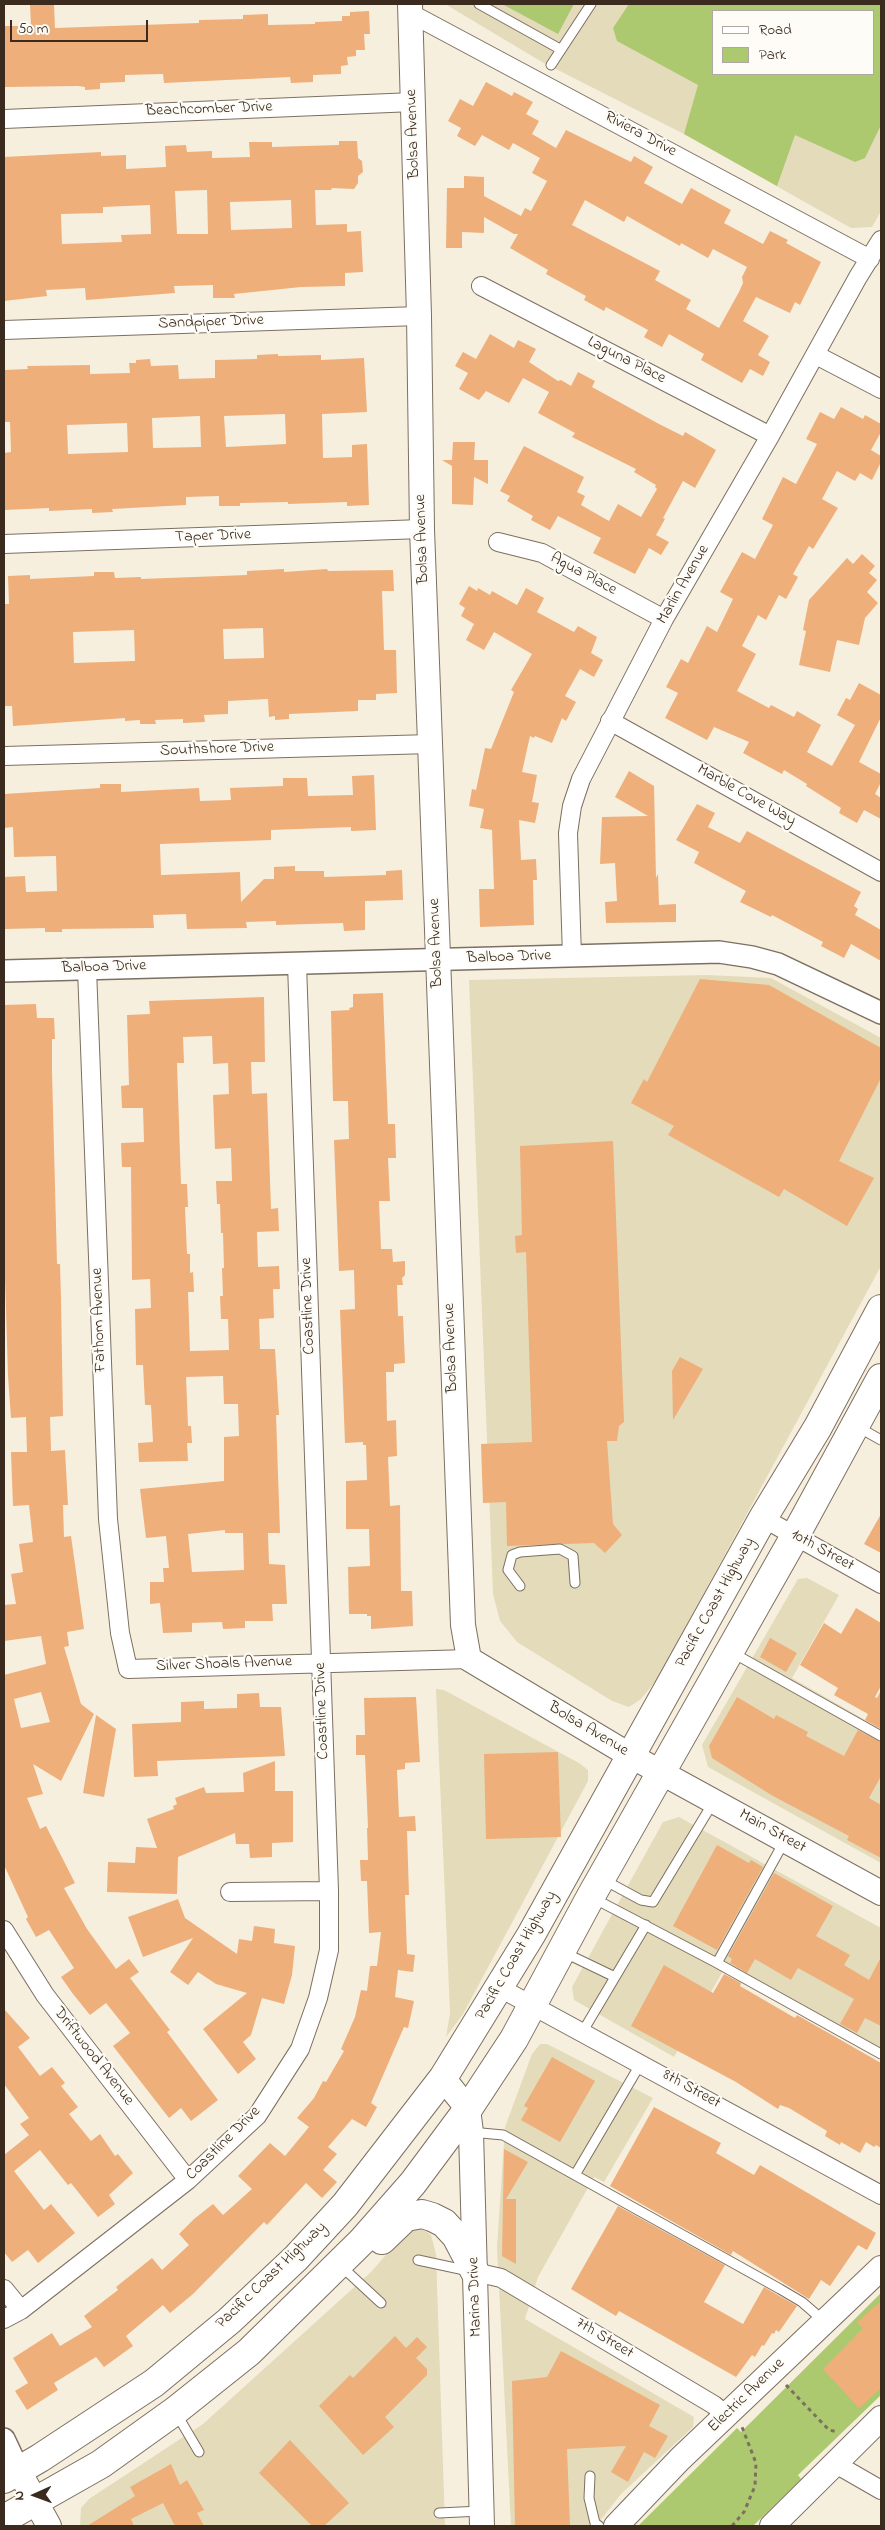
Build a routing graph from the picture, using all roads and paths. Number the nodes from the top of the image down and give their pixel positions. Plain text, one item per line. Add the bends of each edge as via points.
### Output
1 (479, 4) edge
2 (592, 4) edge
3 (410, 8) edge
4 (560, 50) junction
5 (551, 65) dead end
6 (414, 102) junction
7 (4, 119) edge
8 (881, 240) edge
9 (870, 259) junction
10 (481, 286) dead end
11 (419, 316) junction
12 (4, 330) edge
13 (816, 355) junction
14 (881, 389) edge
15 (770, 436) junction
16 (422, 530) junction
17 (498, 542) dead end
18 (4, 544) edge
19 (664, 619) junction
20 (610, 721) junction
21 (431, 744) junction
22 (4, 756) edge
23 (881, 872) edge
24 (572, 956) junction
25 (437, 960) junction
26 (297, 964) junction
27 (87, 968) junction
28 (4, 971) edge
29 (881, 1013) edge
30 (881, 1309) edge
31 (881, 1378) edge
32 (855, 1426) junction
33 (881, 1440) edge
34 (763, 1518) junction
35 (795, 1536) junction
36 (575, 1583) dead end
37 (881, 1584) edge
38 (520, 1586) dead end
39 (729, 1650) junction
40 (469, 1659) junction
41 (322, 1662) junction
42 (128, 1669) joint
43 (881, 1736) edge
44 (631, 1756) junction
45 (661, 1772) junction
46 (714, 1801) junction
47 (786, 1839) junction
48 (596, 1888) junction
49 (330, 1891) junction
50 (230, 1892) dead end
51 (881, 1893) edge
52 (646, 1926) junction
53 (4, 1930) edge
54 (562, 1951) junction
55 (717, 1963) junction
56 (615, 1977) junction
57 (500, 1988) junction
58 (533, 2004) junction
59 (582, 2031) junction
60 (881, 2054) edge
61 (642, 2063) junction
62 (443, 2078) junction
63 (470, 2120) junction
64 (575, 2175) junction
65 (188, 2180) junction
66 (881, 2195) edge
67 (418, 2260) dead end
68 (881, 2268) edge
69 (344, 2269) junction
70 (475, 2272) junction
71 (4, 2289) edge
72 (381, 2303) dead end
73 (21, 2310) junction
74 (4, 2319) edge
75 (825, 2322) junction
76 (154, 2383) junction
77 (785, 2384) dead end
78 (175, 2411) junction
79 (881, 2418) edge
80 (735, 2421) junction
81 (843, 2434) dead end
82 (4, 2439) edge
83 (198, 2452) dead end
84 (834, 2463) junction
85 (11, 2475) edge
86 (590, 2476) dead end
87 (881, 2490) edge
88 (36, 2503) junction
89 (439, 2513) dead end
90 (482, 2518) edge
91 (4, 2519) edge
92 (49, 2526) edge
93 (598, 2526) edge
94 (616, 2526) edge
95 (732, 2526) edge
96 (772, 2526) edge

1 - 4 lane
2 - 4 lane
3 - 6 main road, Bolsa Avenue
3 - 9 street, Riviera Drive
4 - 5 lane
6 - 7 street, Beachcomber Drive
6 - 11 main road, Bolsa Avenue
8 - 9 street, Marlin Avenue
9 - 13 street, Marlin Avenue
10 - 15 street, Laguna Place
11 - 12 street, Sandpiper Drive
11 - 16 main road, Bolsa Avenue
13 - 14 street
13 - 15 street, Marlin Avenue
15 - 19 street, Marlin Avenue
16 - 18 street, Taper Drive
16 - 21 main road, Bolsa Avenue
17 - 19 street, Agua Place via 542,554
19 - 20 street, Marlin Avenue
20 - 23 street, Marble Cove Way
20 - 24 street, Marlin Avenue via 588,761 572,806 568,833
21 - 22 street, Southshore Drive
21 - 25 main road, Bolsa Avenue
24 - 25 street, Balboa Drive
24 - 29 street, Balboa Drive via 687,951 752,957 778,964
25 - 26 street, Balboa Drive
25 - 40 main road, Bolsa Avenue via 462,1625
26 - 27 street, Balboa Drive
26 - 41 street, Coastline Drive
27 - 28 street, Balboa Drive
27 - 42 street, Fathom Avenue via 108,1519 120,1633
30 - 34 highway, Pacific Coast Highway via 818,1427
31 - 32 highway
32 - 33 lane
32 - 35 highway
34 - 35 street, 10th Street
34 - 44 highway, Pacific Coast Highway
35 - 37 street, 10th Street
35 - 39 highway
36 - 38 lane via 573,1556 560,1549 512,1555 508,1570
39 - 43 lane
39 - 45 highway
40 - 41 street, Silver Shoals Avenue
40 - 44 main road, Bolsa Avenue
41 - 42 street, Silver Shoals Avenue
41 - 49 street, Coastline Drive
44 - 45 main road, Bolsa Avenue
44 - 57 highway, Pacific Coast Highway
45 - 46 main road, Main Street
45 - 48 highway
46 - 47 main road, Main Street
46 - 48 lane via 653,1902
47 - 51 main road, Main Street
47 - 55 lane
48 - 52 lane
48 - 54 highway
49 - 50 street
49 - 65 street, Coastline Drive via 329,1950 318,1998 300,2049 257,2116
52 - 55 lane
52 - 56 lane
53 - 65 street, Driftwood Avenue via 45,1996
54 - 56 lane
54 - 58 highway
55 - 60 lane
56 - 59 lane
57 - 58 street, 8th Street
57 - 62 highway, Pacific Coast Highway
58 - 59 street, 8th Street
58 - 63 highway
59 - 61 street, 8th Street
61 - 64 lane
61 - 66 street, 8th Street
62 - 63 main road
62 - 76 highway, Pacific Coast Highway via 345,2204 296,2258 229,2321
63 - 64 lane
63 - 69 highway via 362,2241
63 - 70 main road, Marina Drive
64 - 75 lane via 787,2294
65 - 73 street, Coastline Drive
67 - 70 lane
68 - 75 main road, Electric Avenue
69 - 70 highway via 399,2221 422,2214 444,2223 456,2236
69 - 72 lane
69 - 78 highway
70 - 80 street, 7th Street via 501,2278 714,2405
70 - 90 main road, Marina Drive
71 - 73 street
73 - 74 street, Coastline Drive
75 - 80 main road, Electric Avenue
76 - 78 highway
76 - 85 highway, Pacific Coast Highway
77 - 81 path via 829,2430
78 - 83 lane
78 - 88 highway via 101,2464
79 - 84 main road
80 - 94 main road, Electric Avenue via 680,2459
80 - 95 path via 756,2462 755,2486 744,2512
82 - 85 street
84 - 87 street
84 - 96 main road
85 - 88 main road
86 - 93 lane via 589,2498
88 - 91 highway
88 - 92 main road
89 - 90 lane

